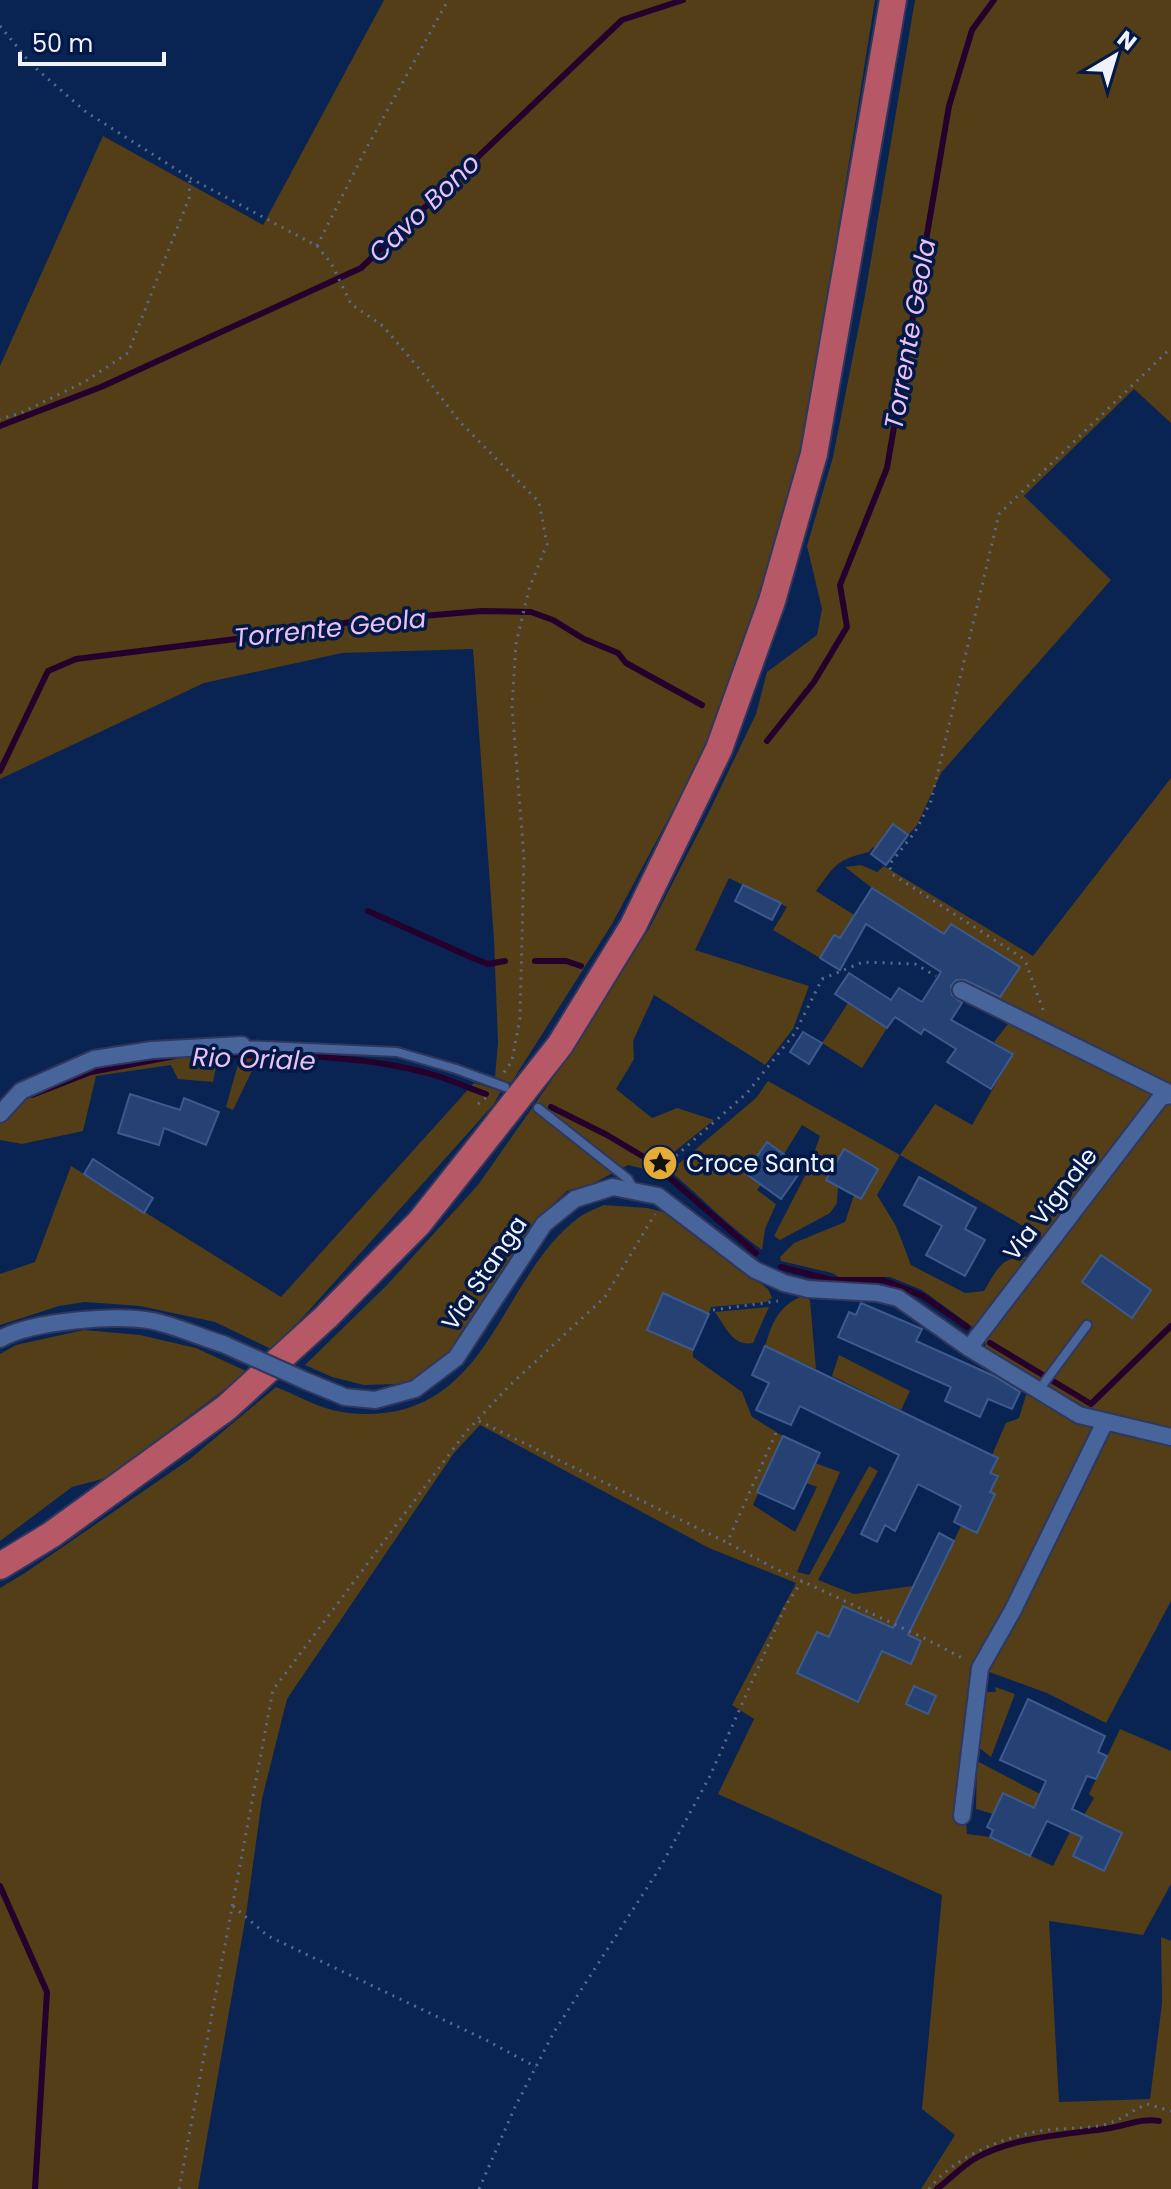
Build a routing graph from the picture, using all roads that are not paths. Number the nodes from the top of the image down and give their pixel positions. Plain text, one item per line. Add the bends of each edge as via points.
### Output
1 (893, 0) edge
2 (961, 990) dead end
3 (242, 1045) joint
4 (500, 1086) road end
5 (1171, 1094) edge
6 (538, 1108) dead end
7 (0, 1114) edge
8 (635, 1192) junction
9 (1087, 1325) dead end
10 (0, 1339) edge
11 (969, 1348) junction
12 (1044, 1383) junction
13 (1105, 1422) junction
14 (1171, 1437) edge
15 (0, 1566) edge
16 (962, 1816) dead end

1 - 15 highway via 814,454 772,601 719,749 633,926 560,1045 419,1223 336,1307 226,1408
2 - 5 street
3 - 4 lane via 397,1052
3 - 7 street via 94,1059 21,1091
5 - 11 street, Via Vignale via 1161,1097
6 - 8 lane via 628,1179
8 - 10 street, Via Stanga, bridge via 613,1187 575,1199 544,1224 456,1358 415,1389 375,1400 345,1397 223,1344 151,1321 84,1320 12,1332
8 - 11 street, Via Stanga via 658,1196 755,1270 808,1289 898,1298
9 - 12 lane
11 - 12 street, Via Stanga
12 - 13 street, Via Stanga via 1079,1415
13 - 14 street, Via Stanga
13 - 16 street via 980,1668

